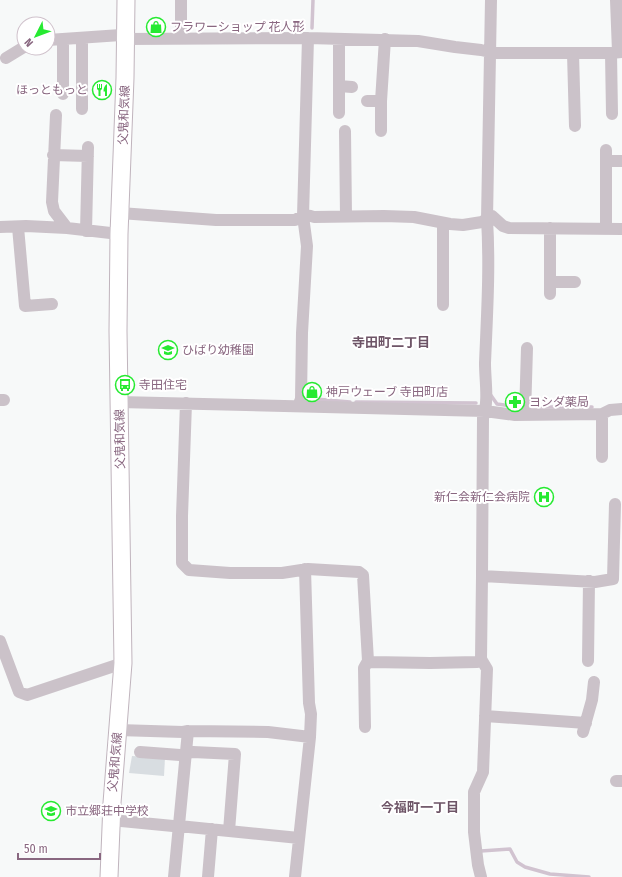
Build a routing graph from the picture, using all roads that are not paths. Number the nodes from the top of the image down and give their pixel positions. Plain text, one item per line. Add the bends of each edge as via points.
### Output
1 (126, 0) edge
2 (181, 0) edge
3 (491, 0) edge
4 (616, 0) edge
5 (82, 38) junction
6 (126, 38) junction
7 (181, 38) junction
8 (308, 38) junction
9 (56, 39) edge
10 (63, 39) junction
11 (339, 39) junction
12 (385, 40) junction
13 (16, 50) edge
14 (490, 51) junction
15 (617, 52) edge
16 (573, 53) junction
17 (6, 58) dead end
18 (339, 86) junction
19 (352, 86) dead end
20 (63, 94) dead end
21 (367, 101) dead end
22 (382, 102) junction
23 (82, 109) dead end
24 (339, 113) dead end
25 (612, 114) dead end
26 (56, 115) dead end
27 (575, 126) dead end
28 (345, 131) dead end
29 (381, 131) dead end
30 (53, 155) junction
31 (622, 161) edge
32 (120, 213) junction
33 (306, 215) junction
34 (346, 216) junction
35 (487, 219) junction
36 (443, 223) junction
37 (0, 227) edge
38 (18, 227) junction
39 (67, 228) junction
40 (550, 228) junction
41 (606, 229) junction
42 (622, 229) edge
43 (86, 231) junction
44 (119, 234) junction
45 (550, 282) junction
46 (575, 282) dead end
47 (550, 294) dead end
48 (52, 304) dead end
49 (443, 305) dead end
50 (527, 348) dead end
51 (119, 402) junction
52 (186, 403) junction
53 (298, 406) junction
54 (622, 409) edge
55 (525, 410) junction
56 (485, 411) junction
57 (602, 414) junction
58 (602, 457) dead end
59 (616, 504) dead end
60 (305, 569) junction
61 (482, 576) junction
62 (588, 581) junction
63 (0, 640) edge
64 (481, 659) junction
65 (368, 661) junction
66 (588, 661) dead end
67 (123, 663) junction
68 (594, 682) dead end
69 (485, 716) junction
70 (365, 727) dead end
71 (118, 730) junction
72 (188, 731) junction
73 (310, 737) junction
74 (140, 752) dead end
75 (186, 753) junction
76 (111, 820) junction
77 (176, 826) junction
78 (212, 829) junction
79 (229, 831) junction
80 (299, 838) junction
81 (109, 877) edge
82 (174, 877) edge
83 (208, 877) edge
84 (295, 877) edge
85 (481, 877) edge

1 - 6 main road, 父鬼和気線
2 - 7 street
3 - 14 street
4 - 15 street
5 - 6 street via 121,35
5 - 10 street
5 - 23 street
6 - 7 street
6 - 32 main road, 父鬼和気線
7 - 8 street
8 - 11 street
8 - 33 street
9 - 10 street
10 - 20 street
11 - 12 street
11 - 18 street
12 - 14 street via 418,40
12 - 22 street
13 - 17 street
14 - 16 street
14 - 35 street
15 - 16 street
15 - 25 street
16 - 27 street
18 - 19 street
18 - 24 street
21 - 22 street
22 - 29 street
26 - 30 street
28 - 34 street
30 - 39 street via 52,202 54,211
30 - 43 street via 88,151
31 - 41 street via 606,156
32 - 33 street via 232,220 295,220
32 - 44 main road, 父鬼和気線
33 - 34 street
33 - 53 street via 301,399
34 - 36 street via 414,217
35 - 36 street via 463,225
35 - 40 street via 492,216 509,228
35 - 56 street
36 - 49 street
37 - 38 street
38 - 39 street
38 - 48 street via 25,306
39 - 43 street
40 - 41 street
40 - 45 street
41 - 42 street
43 - 44 street
44 - 51 main road, 父鬼和気線
45 - 46 street
45 - 47 street
50 - 55 street
51 - 52 street
51 - 67 main road, 父鬼和気線
52 - 53 street
52 - 60 street via 182,563 189,570 230,573 282,573
53 - 56 street
54 - 57 street
55 - 56 street via 515,415
55 - 57 street
56 - 61 street
57 - 58 street
59 - 62 street via 609,522 608,560 613,579
60 - 65 street via 359,572 363,576
60 - 73 street
61 - 62 street
61 - 64 street
62 - 66 street via 583,638
63 - 67 street via 19,692 27,695
64 - 65 street via 477,662 430,663
64 - 69 street via 487,669
65 - 70 street via 364,668 370,713
67 - 71 main road, 父鬼和気線
68 - 69 street via 585,727 533,724
69 - 85 street via 483,772 474,792 474,832
71 - 72 street
71 - 76 main road, 父鬼和気線
72 - 73 street via 268,732
72 - 75 street
73 - 80 street
74 - 75 street via 180,755
75 - 77 street
75 - 79 street via 235,754
76 - 77 street
76 - 81 main road, 父鬼和気線
77 - 78 street
77 - 82 street
78 - 79 street
78 - 83 street
79 - 80 street
80 - 84 street

